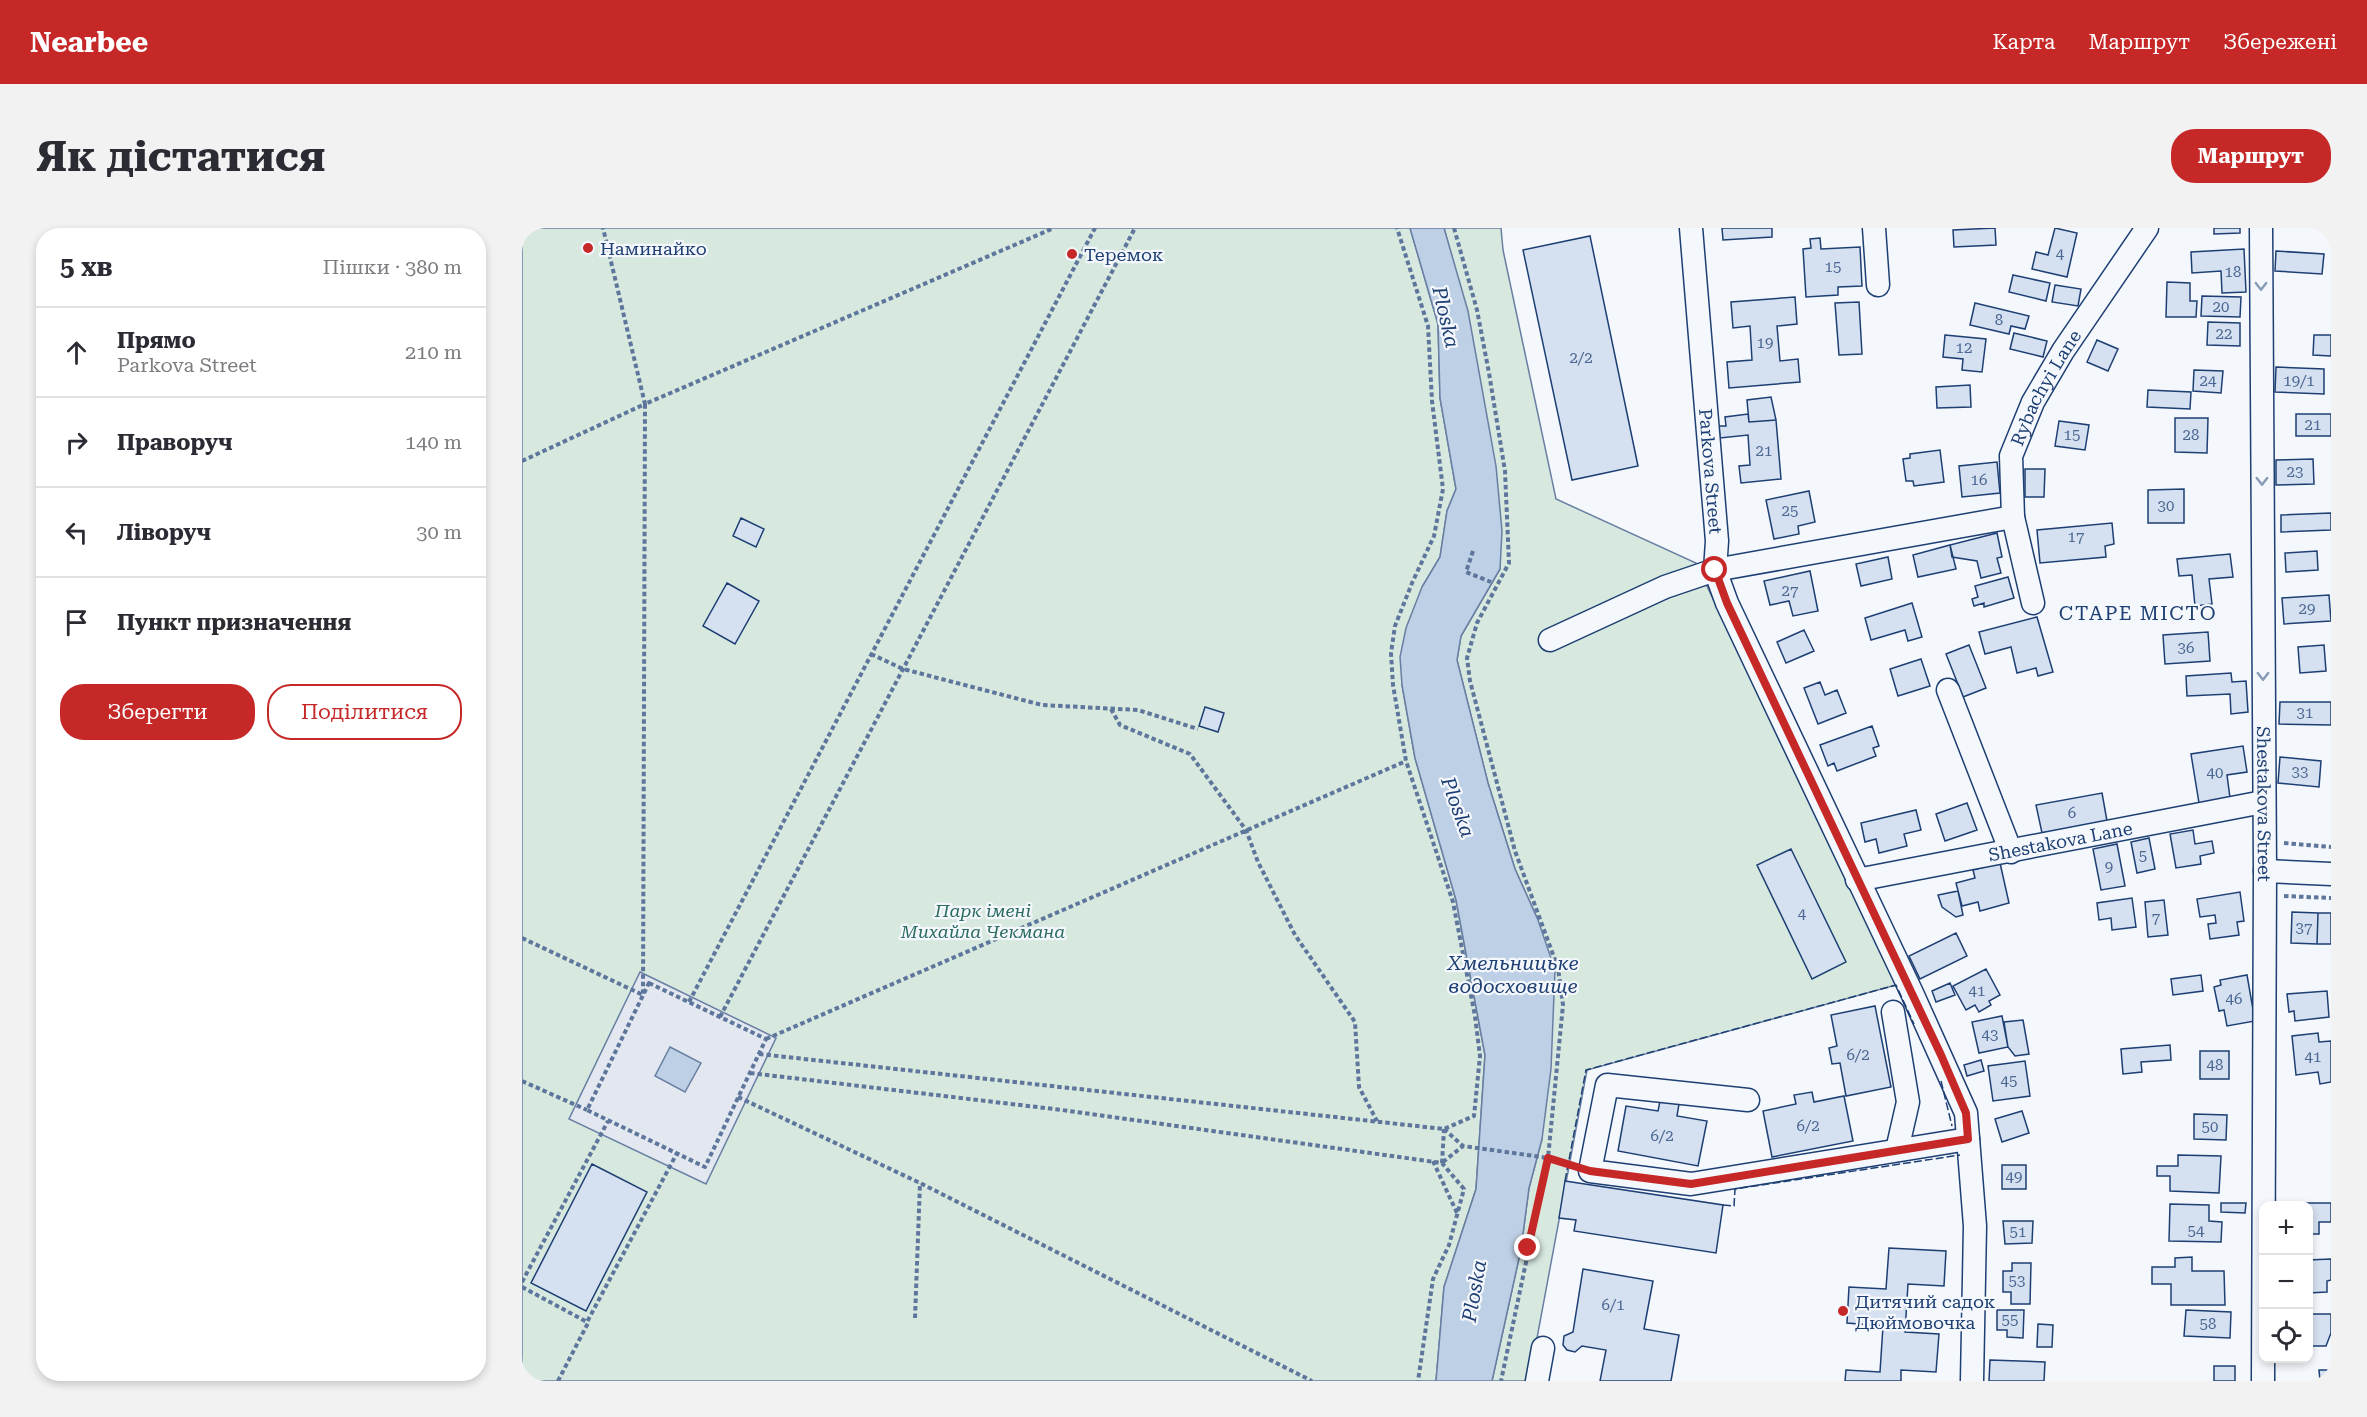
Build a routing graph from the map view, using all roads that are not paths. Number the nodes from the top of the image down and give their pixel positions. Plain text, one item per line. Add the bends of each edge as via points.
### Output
1 (1691, 228) edge
2 (1874, 228) edge
3 (2147, 228) edge
4 (2261, 228) edge
5 (1878, 285) dead end
6 (2013, 517) junction
7 (1715, 570) junction
8 (2032, 603) dead end
9 (1550, 640) dead end
10 (1948, 690) dead end
11 (2263, 802) junction
12 (2011, 852) junction
13 (2265, 871) junction
14 (2331, 874) edge
15 (1857, 880) junction
16 (1893, 1012) dead end
17 (1748, 1100) dead end
18 (1968, 1139) junction
19 (1898, 1150) junction
20 (1543, 1348) dead end
21 (1537, 1381) edge
22 (1972, 1381) edge
23 (2262, 1381) edge

1 - 7 street, Parkova Street via 1717,541
2 - 5 street
3 - 6 street, Rybachyi Lane via 2033,402 2012,456
4 -> 11 street, Shestakova Street
6 - 7 street
6 - 8 street, Rybachyi Lane
7 - 9 street via 1665,587
7 - 15 street, Parkova Street
10 - 12 street
11 - 12 street, Shestakova Lane
11 - 13 street, Shestakova Street
12 - 15 street, Shestakova Lane
13 - 14 street
13 - 23 street, Shestakova Street
15 - 18 street, Parkova Street via 1966,1113
16 - 19 street via 1908,1102
17 - 19 street via 1607,1085 1590,1171 1691,1184
18 - 19 street
18 - 22 street, Parkova Street via 1975,1226
20 - 21 street

